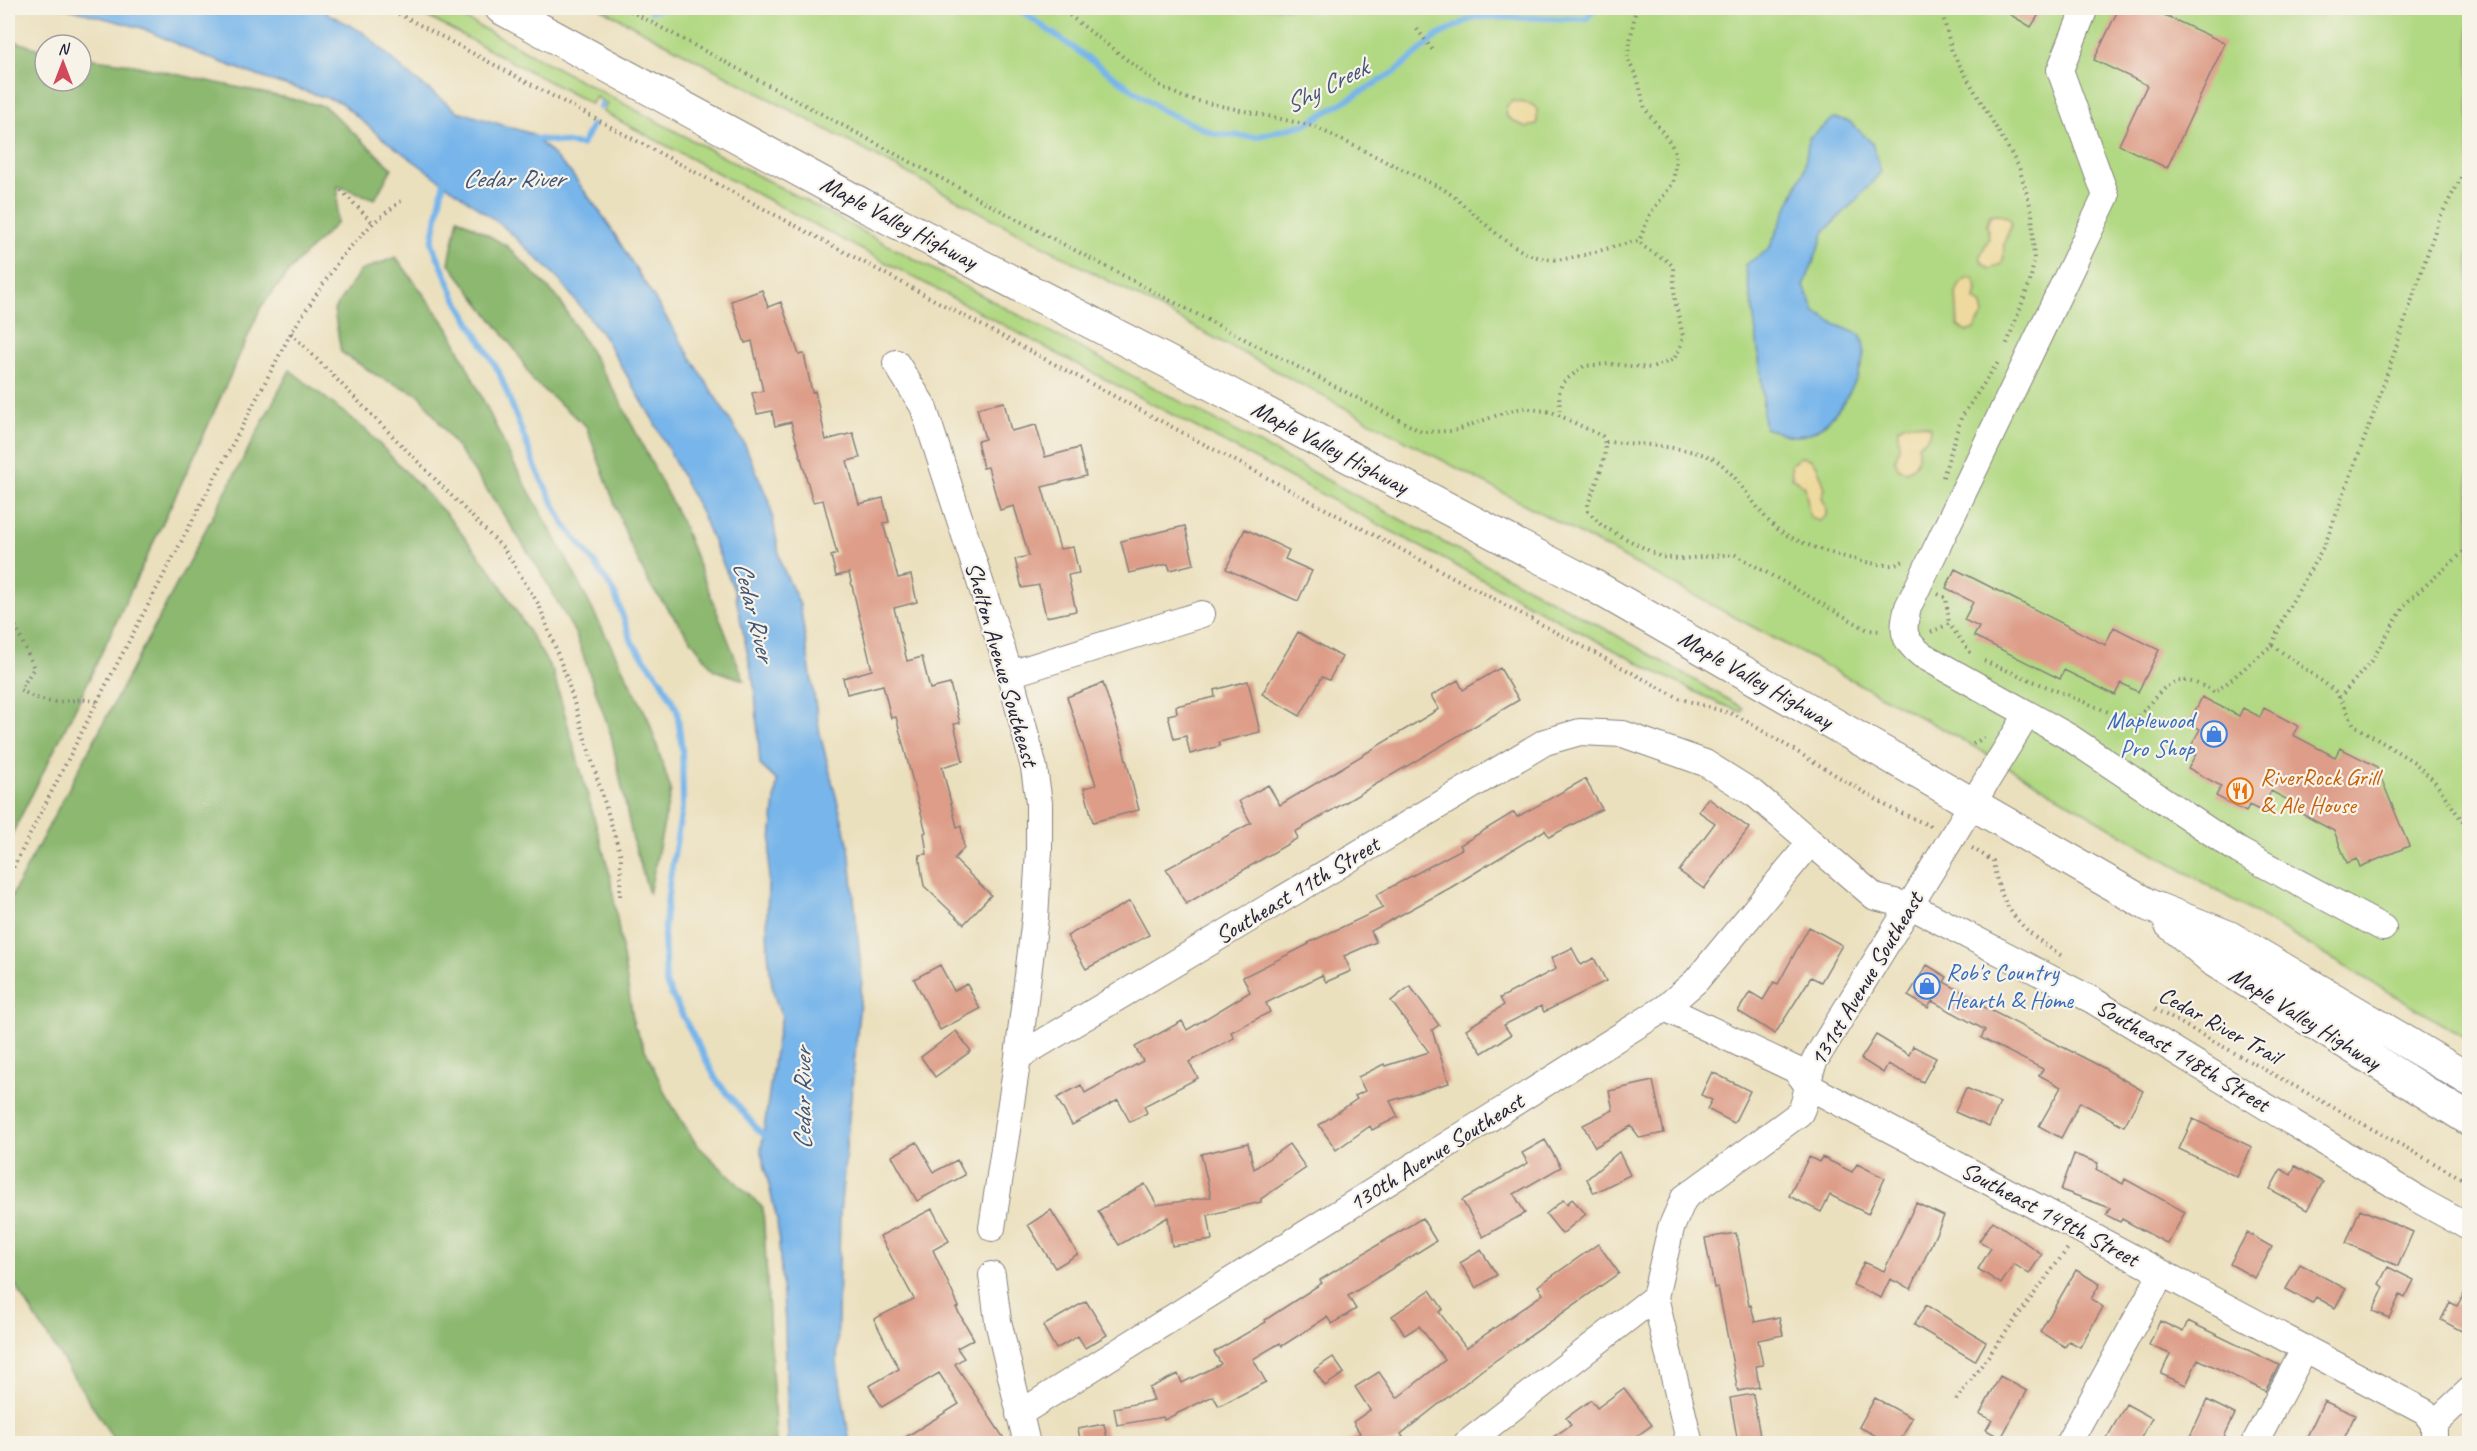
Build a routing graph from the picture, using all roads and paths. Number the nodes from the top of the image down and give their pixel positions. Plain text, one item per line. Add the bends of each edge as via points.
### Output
1 (388, 8) edge
2 (501, 8) edge
3 (625, 8) edge
4 (1060, 8) edge
5 (1636, 8) edge
6 (1941, 8) edge
7 (2085, 8) edge
8 (1417, 29) dead end
9 (1434, 52) dead end
10 (2469, 161) edge
11 (341, 190) dead end
12 (401, 201) dead end
13 (373, 223) junction
14 (1639, 240) junction
15 (291, 333) junction
16 (2006, 347) dead end
17 (2001, 358) dead end
18 (896, 363) dead end
19 (1560, 416) junction
20 (1606, 442) junction
21 (1942, 480) dead end
22 (2469, 546) edge
23 (1906, 552) dead end
24 (1904, 561) junction
25 (1920, 584) junction
26 (8, 610) edge
27 (1202, 614) dead end
28 (1949, 624) junction
29 (1904, 633) junction
30 (2272, 645) junction
31 (1010, 674) junction
32 (2339, 698) junction
33 (97, 702) junction
34 (2027, 715) junction
35 (1580, 732) joint
36 (1974, 803) junction
37 (2469, 832) edge
38 (1953, 836) junction
39 (1811, 842) junction
40 (8, 878) edge
41 (620, 899) dead end
42 (2148, 905) junction
43 (1911, 906) junction
44 (2383, 928) dead end
45 (2068, 960) dead end
46 (2150, 1006) dead end
47 (1665, 1008) junction
48 (1018, 1057) junction
49 (2469, 1080) edge
50 (1808, 1086) junction
51 (2469, 1120) edge
52 (2469, 1183) edge
53 (992, 1228) dead end
54 (2469, 1228) edge
55 (2081, 1230) junction
56 (2162, 1274) junction
57 (992, 1275) dead end
58 (1655, 1297) junction
59 (2305, 1348) junction
60 (2469, 1390) edge
61 (1956, 1400) dead end
62 (1019, 1414) junction
63 (2434, 1434) edge
64 (1027, 1443) edge
65 (1467, 1443) edge
66 (1690, 1443) edge
67 (2068, 1443) edge
68 (2254, 1443) edge

1 - 38 path via 1681,699 1736,715 1892,809
2 - 36 main road, Maple Valley Highway via 863,205 1589,583
3 - 19 path via 1422,432 1454,431 1524,408
4 - 14 path via 1162,87 1185,98 1313,126 1443,189 1533,257 1564,259
5 - 14 path via 1627,58 1638,80 1645,109 1674,149 1676,160 1673,183 1650,214
6 - 16 path via 1952,52 2019,167 2032,212 2034,261 2030,282
7 - 25 street via 2060,70 2106,196
8 - 9 path
10 - 30 path via 2439,219 2325,544 2283,616
11 - 13 path
12 - 13 path
13 - 15 path via 341,257
14 - 19 path via 1673,267 1683,336 1680,348 1674,359 1652,368 1584,366 1562,383 1558,393
15 - 33 path
15 - 41 path via 504,549 539,605 566,676 621,856
17 - 21 path via 1961,418
18 - 31 street, Shelton Avenue Southeast via 923,406
19 - 20 path via 1602,436
20 - 24 path via 1711,457 1731,474 1776,529 1867,564 1890,566
20 - 29 path via 1588,504 1588,511 1602,526 1661,556 1680,559 1734,554 1868,630
22 - 32 path via 2406,603 2372,660
23 - 24 path
24 - 25 path via 1909,574
25 - 28 path via 1946,598
25 - 29 street via 1908,607
26 - 33 path via 34,668 20,690 57,702 80,698
27 - 31 street
28 - 29 path via 1928,634
28 - 30 path via 1967,650 1980,660 2128,720 2136,719 2164,686 2174,682 2201,684 2215,693
29 - 34 street via 1908,645 1922,655
30 - 32 path via 2334,690
31 - 48 street, Shelton Avenue Southeast via 1039,802 1035,918
32 - 37 path via 2354,726 2414,762 2435,783
33 - 40 path
34 - 36 street, 131st Avenue Southeast
34 - 44 street via 2068,737 2239,851
35 - 39 street, Southeast 148th Street via 1623,734 1705,763 1756,795
35 - 48 street, Southeast 11th Street via 1545,742
36 - 38 street, 131st Avenue Southeast
36 - 42 main road, Maple Valley Highway
38 - 43 street, 131st Avenue Southeast
38 - 45 path via 1993,861 2002,896 2021,927
39 - 43 street, Southeast 148th Street via 1875,897
39 - 47 street, 130th Avenue Southeast via 1696,981
42 - 49 main road, Maple Valley Highway via 2229,937
42 - 51 main road, Maple Valley Highway via 2216,962
43 - 50 street, 131st Avenue Southeast via 1815,1060
43 - 54 street, Southeast 148th Street via 2092,1000
46 - 52 path, Cedar River Trail
47 - 50 street, Southeast 149th Street via 1796,1070
47 - 62 street, 130th Avenue Southeast
48 - 53 street, Shelton Avenue Southeast
50 - 55 street, Southeast 149th Street
50 - 58 street, 131st Avenue Southeast via 1800,1113 1684,1198 1671,1228
55 - 56 street, Southeast 149th Street
55 - 61 path
56 - 59 street, Southeast 149th Street
56 - 67 street
57 - 62 street
58 - 65 street
58 - 66 street
59 - 63 street, Southeast 149th Street via 2425,1412
59 - 68 street
60 - 63 street
62 - 64 street

